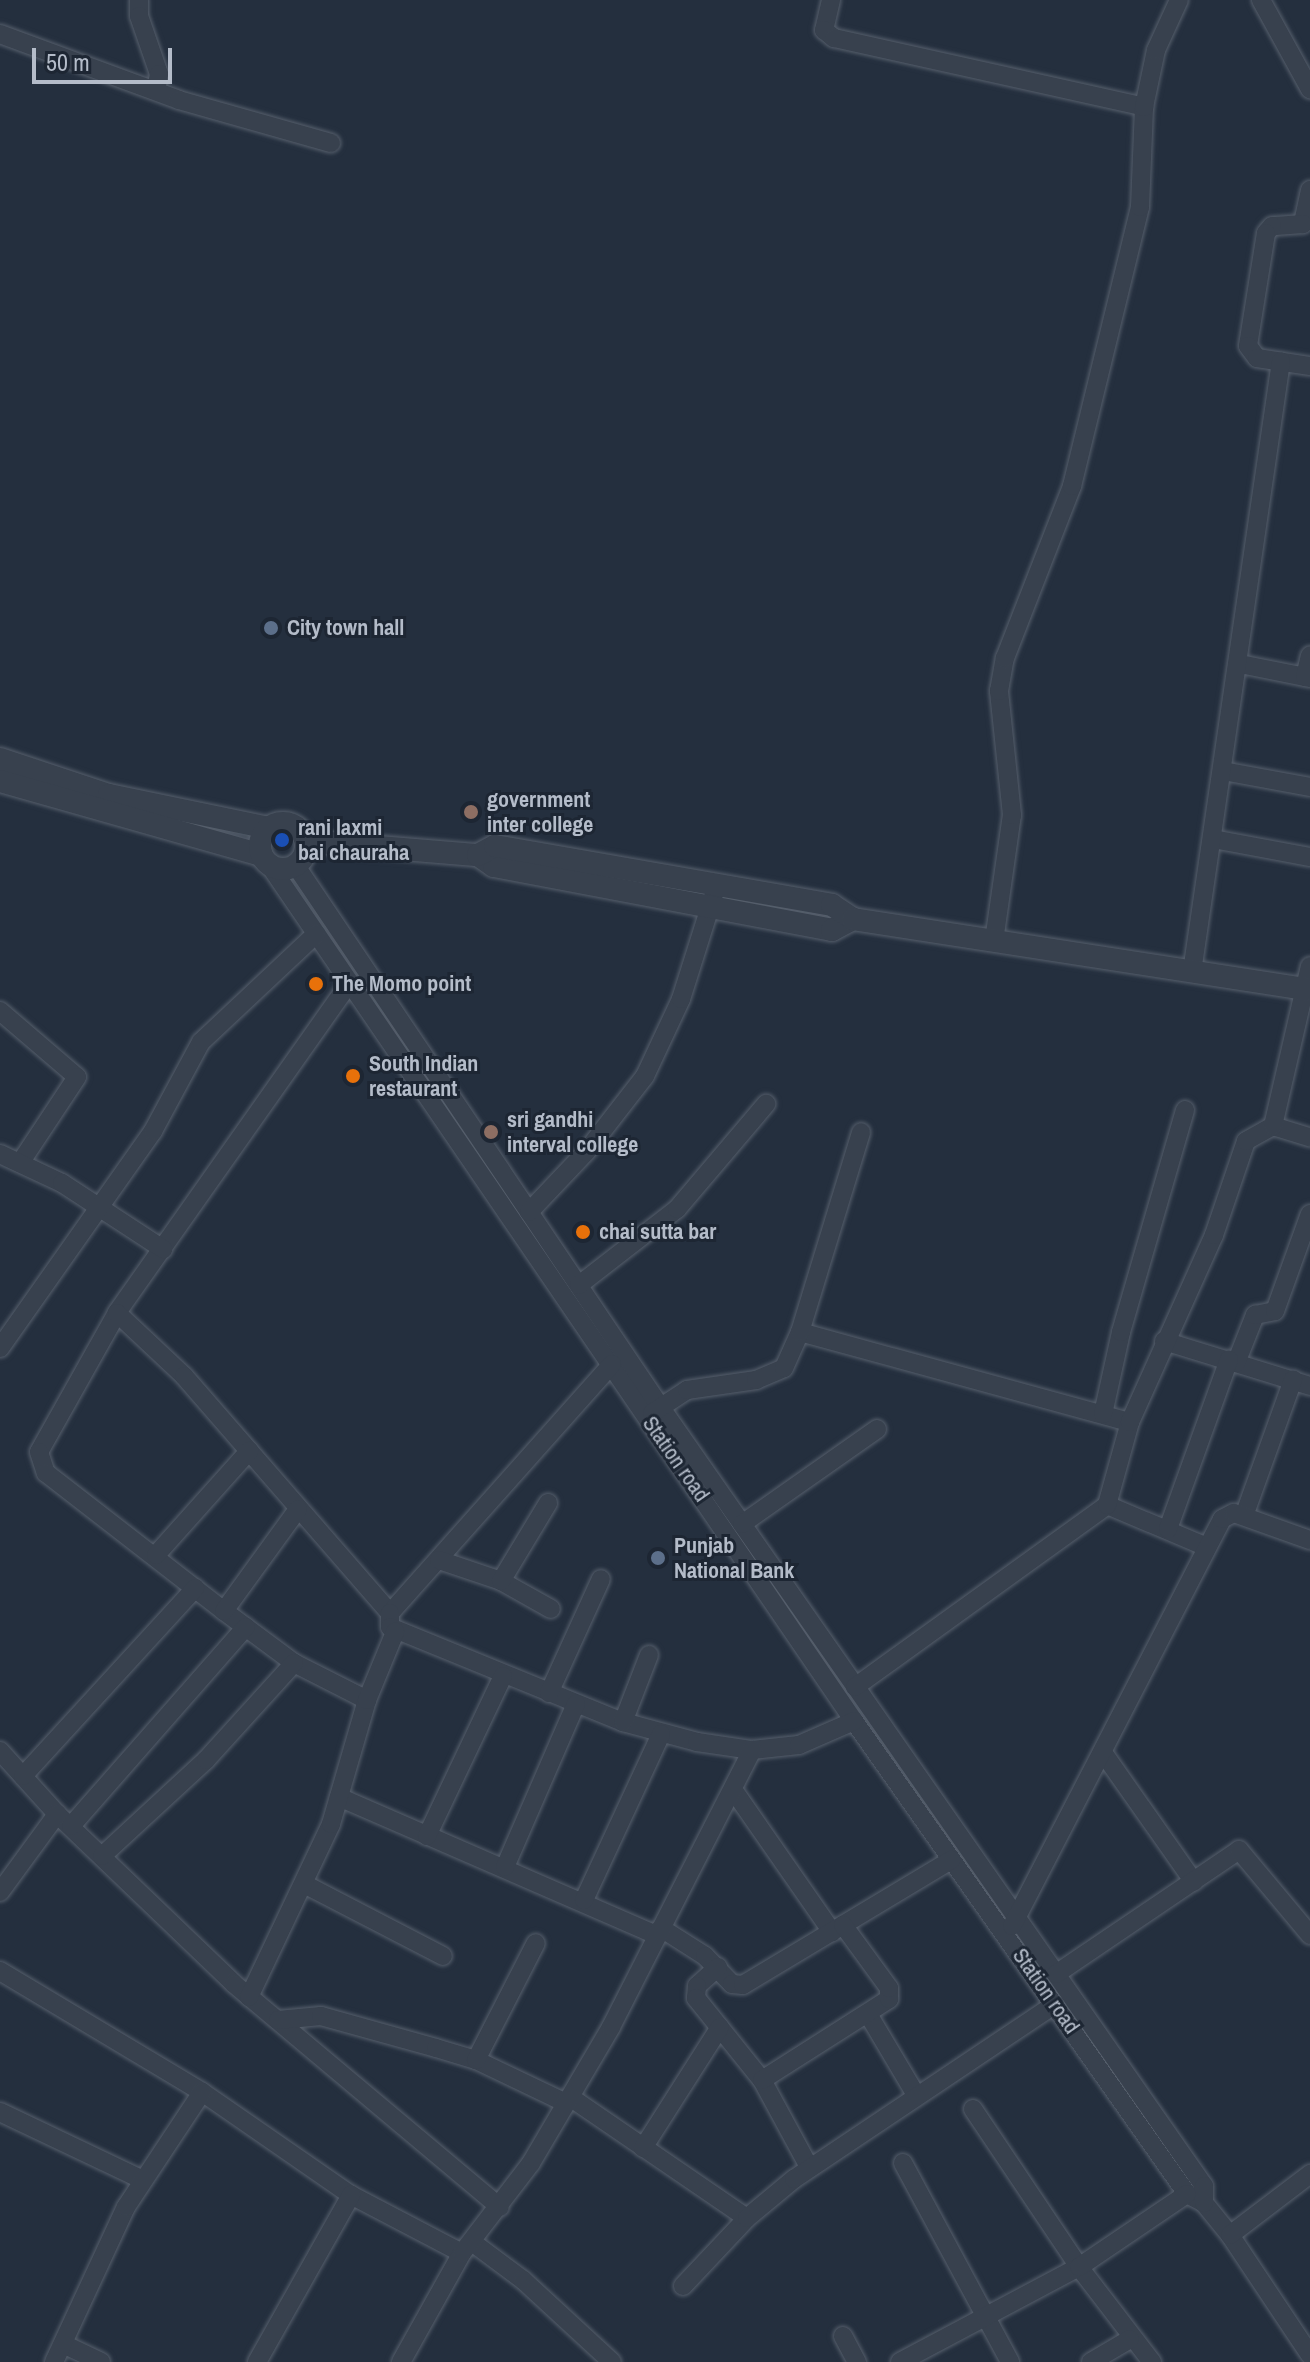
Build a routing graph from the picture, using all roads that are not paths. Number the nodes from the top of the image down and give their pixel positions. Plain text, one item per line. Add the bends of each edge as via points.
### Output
1 (139, 0) edge
2 (831, 0) edge
3 (1179, 0) edge
4 (1261, 0) edge
5 (0, 34) edge
6 (1302, 62) edge
7 (1310, 89) edge
8 (156, 91) junction
9 (1144, 107) junction
10 (331, 143) dead end
11 (1310, 190) edge
12 (1281, 361) junction
13 (1310, 366) edge
14 (1310, 656) edge
15 (1240, 664) junction
16 (1308, 678) edge
17 (0, 759) edge
18 (1223, 771) junction
19 (0, 781) edge
20 (1310, 787) edge
21 (268, 828) junction
22 (1213, 839) junction
23 (306, 841) junction
24 (478, 855) junction
25 (1310, 857) edge
26 (265, 859) junction
27 (296, 866) junction
28 (716, 888) junction
29 (709, 910) junction
30 (853, 919) junction
31 (316, 934) junction
32 (994, 941) junction
33 (1310, 966) edge
34 (1192, 972) junction
35 (348, 985) junction
36 (1308, 989) edge
37 (0, 1011) edge
38 (766, 1104) dead end
39 (1185, 1110) dead end
40 (1273, 1126) junction
41 (861, 1132) dead end
42 (1310, 1137) edge
43 (0, 1154) edge
44 (20, 1163) junction
45 (98, 1205) junction
46 (529, 1212) junction
47 (1310, 1214) edge
48 (163, 1249) junction
49 (579, 1285) junction
50 (117, 1313) junction
51 (800, 1332) junction
52 (1164, 1341) junction
53 (0, 1348) edge
54 (1232, 1362) junction
55 (612, 1364) junction
56 (1302, 1383) edge
57 (654, 1412) junction
58 (1103, 1414) junction
59 (1130, 1422) junction
60 (877, 1429) dead end
61 (249, 1451) junction
62 (548, 1503) dead end
63 (1107, 1505) junction
64 (298, 1509) junction
65 (1244, 1516) junction
66 (742, 1524) junction
67 (1168, 1529) junction
68 (1310, 1540) edge
69 (1207, 1547) junction
70 (156, 1555) junction
71 (439, 1560) junction
72 (601, 1579) dead end
73 (501, 1581) junction
74 (195, 1588) junction
75 (551, 1609) dead end
76 (224, 1611) junction
77 (390, 1613) junction
78 (246, 1627) junction
79 (395, 1632) junction
80 (649, 1655) dead end
81 (294, 1663) junction
82 (503, 1676) junction
83 (855, 1687) junction
84 (549, 1693) junction
85 (367, 1700) junction
86 (576, 1704) junction
87 (854, 1721) junction
88 (623, 1722) junction
89 (661, 1734) junction
90 (752, 1750) junction
91 (0, 1751) edge
92 (1104, 1754) junction
93 (23, 1776) junction
94 (734, 1791) junction
95 (339, 1797) junction
96 (57, 1814) junction
97 (71, 1826) junction
98 (427, 1836) junction
99 (102, 1856) junction
100 (951, 1860) junction
101 (505, 1867) junction
102 (1194, 1882) junction
103 (306, 1885) junction
104 (0, 1892) edge
105 (584, 1900) junction
106 (1017, 1917) junction
107 (838, 1928) junction
108 (659, 1932) junction
109 (1310, 1935) edge
110 (1007, 1936) junction
111 (536, 1943) dead end
112 (443, 1956) dead end
113 (718, 1967) junction
114 (0, 1971) edge
115 (1056, 1974) junction
116 (249, 1997) junction
117 (1055, 2004) junction
118 (868, 2014) junction
119 (278, 2020) junction
120 (720, 2027) junction
121 (476, 2060) junction
122 (762, 2080) junction
123 (202, 2092) junction
124 (916, 2095) junction
125 (568, 2100) junction
126 (973, 2109) dead end
127 (0, 2112) edge
128 (643, 2148) junction
129 (903, 2163) dead end
130 (809, 2167) junction
131 (1310, 2174) edge
132 (143, 2180) junction
133 (1187, 2194) junction
134 (351, 2195) junction
135 (1204, 2203) junction
136 (500, 2207) junction
137 (747, 2218) junction
138 (1230, 2235) junction
139 (467, 2248) junction
140 (1079, 2267) junction
141 (683, 2286) dead end
142 (985, 2315) junction
143 (843, 2336) dead end
144 (1130, 2339) junction
145 (63, 2344) junction
146 (1310, 2355) edge
147 (54, 2362) edge
148 (101, 2362) edge
149 (257, 2362) edge
150 (401, 2362) edge
151 (612, 2362) edge
152 (857, 2362) edge
153 (900, 2362) edge
154 (1010, 2362) edge
155 (1091, 2362) edge
156 (1152, 2362) edge

1 - 8 street via 139,16 159,74
2 - 9 street via 824,30 834,38
3 - 9 street via 1156,50
4 - 6 street
5 - 8 street
6 - 7 street
8 - 10 street
9 - 32 street via 1140,207 1072,486 1017,618 1001,680 1001,732 1012,815
11 - 12 street via 1303,224 1272,226 1266,233 1248,346 1257,358
12 - 13 street
12 - 15 street
14 - 16 street
15 - 16 street
15 - 18 street
17 - 21 street via 109,795
18 - 20 street
18 - 22 street
19 - 26 street
21 - 23 street via 291,824
21 - 26 street via 261,841
22 - 25 street
22 - 34 street
23 - 24 street
23 - 27 street via 305,855
24 - 28 street via 495,846
24 - 29 street via 494,866
26 - 27 street via 281,869
26 - 31 street, Station road
27 - 46 street, Station road
28 - 29 street
28 - 30 street via 832,905
29 - 30 street via 832,930
29 - 46 street via 681,999 645,1076 586,1152
30 - 32 street
31 - 35 street, Station road
31 - 45 street via 201,1042 153,1131
32 - 34 street
33 - 36 street
34 - 36 street
35 - 48 street
35 - 55 street, Station road
36 - 40 street
37 - 44 street via 77,1077
38 - 49 street via 677,1209
39 - 58 street via 1124,1320
40 - 42 street
40 - 52 street via 1246,1141 1214,1235
41 - 51 street
43 - 44 street
44 - 45 street
45 - 48 street
45 - 53 street
46 - 49 street, Station road
47 - 54 street via 1275,1311 1255,1315
48 - 50 street
49 - 57 street, Station road
50 - 61 street via 184,1376
50 - 70 street via 44,1438 40,1462 46,1473
51 - 57 street via 792,1355 774,1375 701,1385
51 - 58 street
52 - 54 street
52 - 59 street
54 - 56 street
54 - 67 street
55 - 57 street, Station road
55 - 71 street via 527,1453
56 - 65 street
57 - 66 street, Station road
57 - 87 street, Station road
58 - 59 street
59 - 63 street
60 - 66 street
61 - 64 street
61 - 70 street
62 - 73 street
63 - 67 street
63 - 83 street
64 - 76 street
64 - 77 street
65 - 68 street
65 - 69 street via 1227,1514
66 - 83 street, Station road
67 - 69 street
69 - 92 street
70 - 74 street
71 - 73 street
71 - 77 street
72 - 84 street
73 - 75 street
74 - 76 street
74 - 93 street
76 - 78 street
77 - 79 street via 387,1620
78 - 81 street
78 - 97 street
79 - 82 street
79 - 85 street
80 - 88 street
81 - 85 street
81 - 99 street via 206,1760
82 - 84 street
82 - 98 street
83 - 106 street, Station road
84 - 86 street
85 - 95 street
86 - 88 street
86 - 101 street
87 - 90 street via 799,1745
87 - 100 street, Station road
88 - 89 street
89 - 90 street
89 - 105 street
90 - 94 street
91 - 93 street
92 - 102 street
92 - 106 street
93 - 96 street
94 - 107 street
94 - 108 street
95 - 98 street
95 - 103 street
96 - 97 street
96 - 104 street
97 - 99 street
98 - 101 street
99 - 116 street
100 - 107 street
100 - 110 street, Station road
101 - 105 street
102 - 109 street via 1234,1852 1244,1851
102 - 115 street
103 - 112 street
103 - 116 street
105 - 108 street
106 - 110 street
106 - 115 street, Station road
107 - 113 street via 743,1985 732,1984
107 - 118 street via 891,1993
108 - 113 street
108 - 125 street
110 - 117 street, Station road
111 - 121 street
113 - 120 street via 695,1992
114 - 123 street
115 - 135 street, Station road via 1204,2186
116 - 119 street
117 - 124 street
117 - 133 street, Station road
118 - 122 street
118 - 124 street
119 - 121 street via 321,2016
119 - 136 street
120 - 122 street
120 - 128 street
121 - 125 street
122 - 130 street
123 - 132 street
123 - 134 street
124 - 130 street
125 - 128 street
125 - 136 street
126 - 140 street
127 - 132 street
128 - 137 street
129 - 142 street
130 - 137 street
131 - 138 street
132 - 145 street
133 - 135 street, Station road
133 - 140 street
134 - 139 street
134 - 149 street
135 - 138 street, Station road
136 - 139 street
137 - 141 street
138 - 146 street, Station road
139 - 150 street
139 - 151 street via 523,2280
140 - 142 street
140 - 144 street
142 - 153 street
142 - 154 street
143 - 152 street
144 - 155 street
144 - 156 street
145 - 147 street
145 - 148 street

